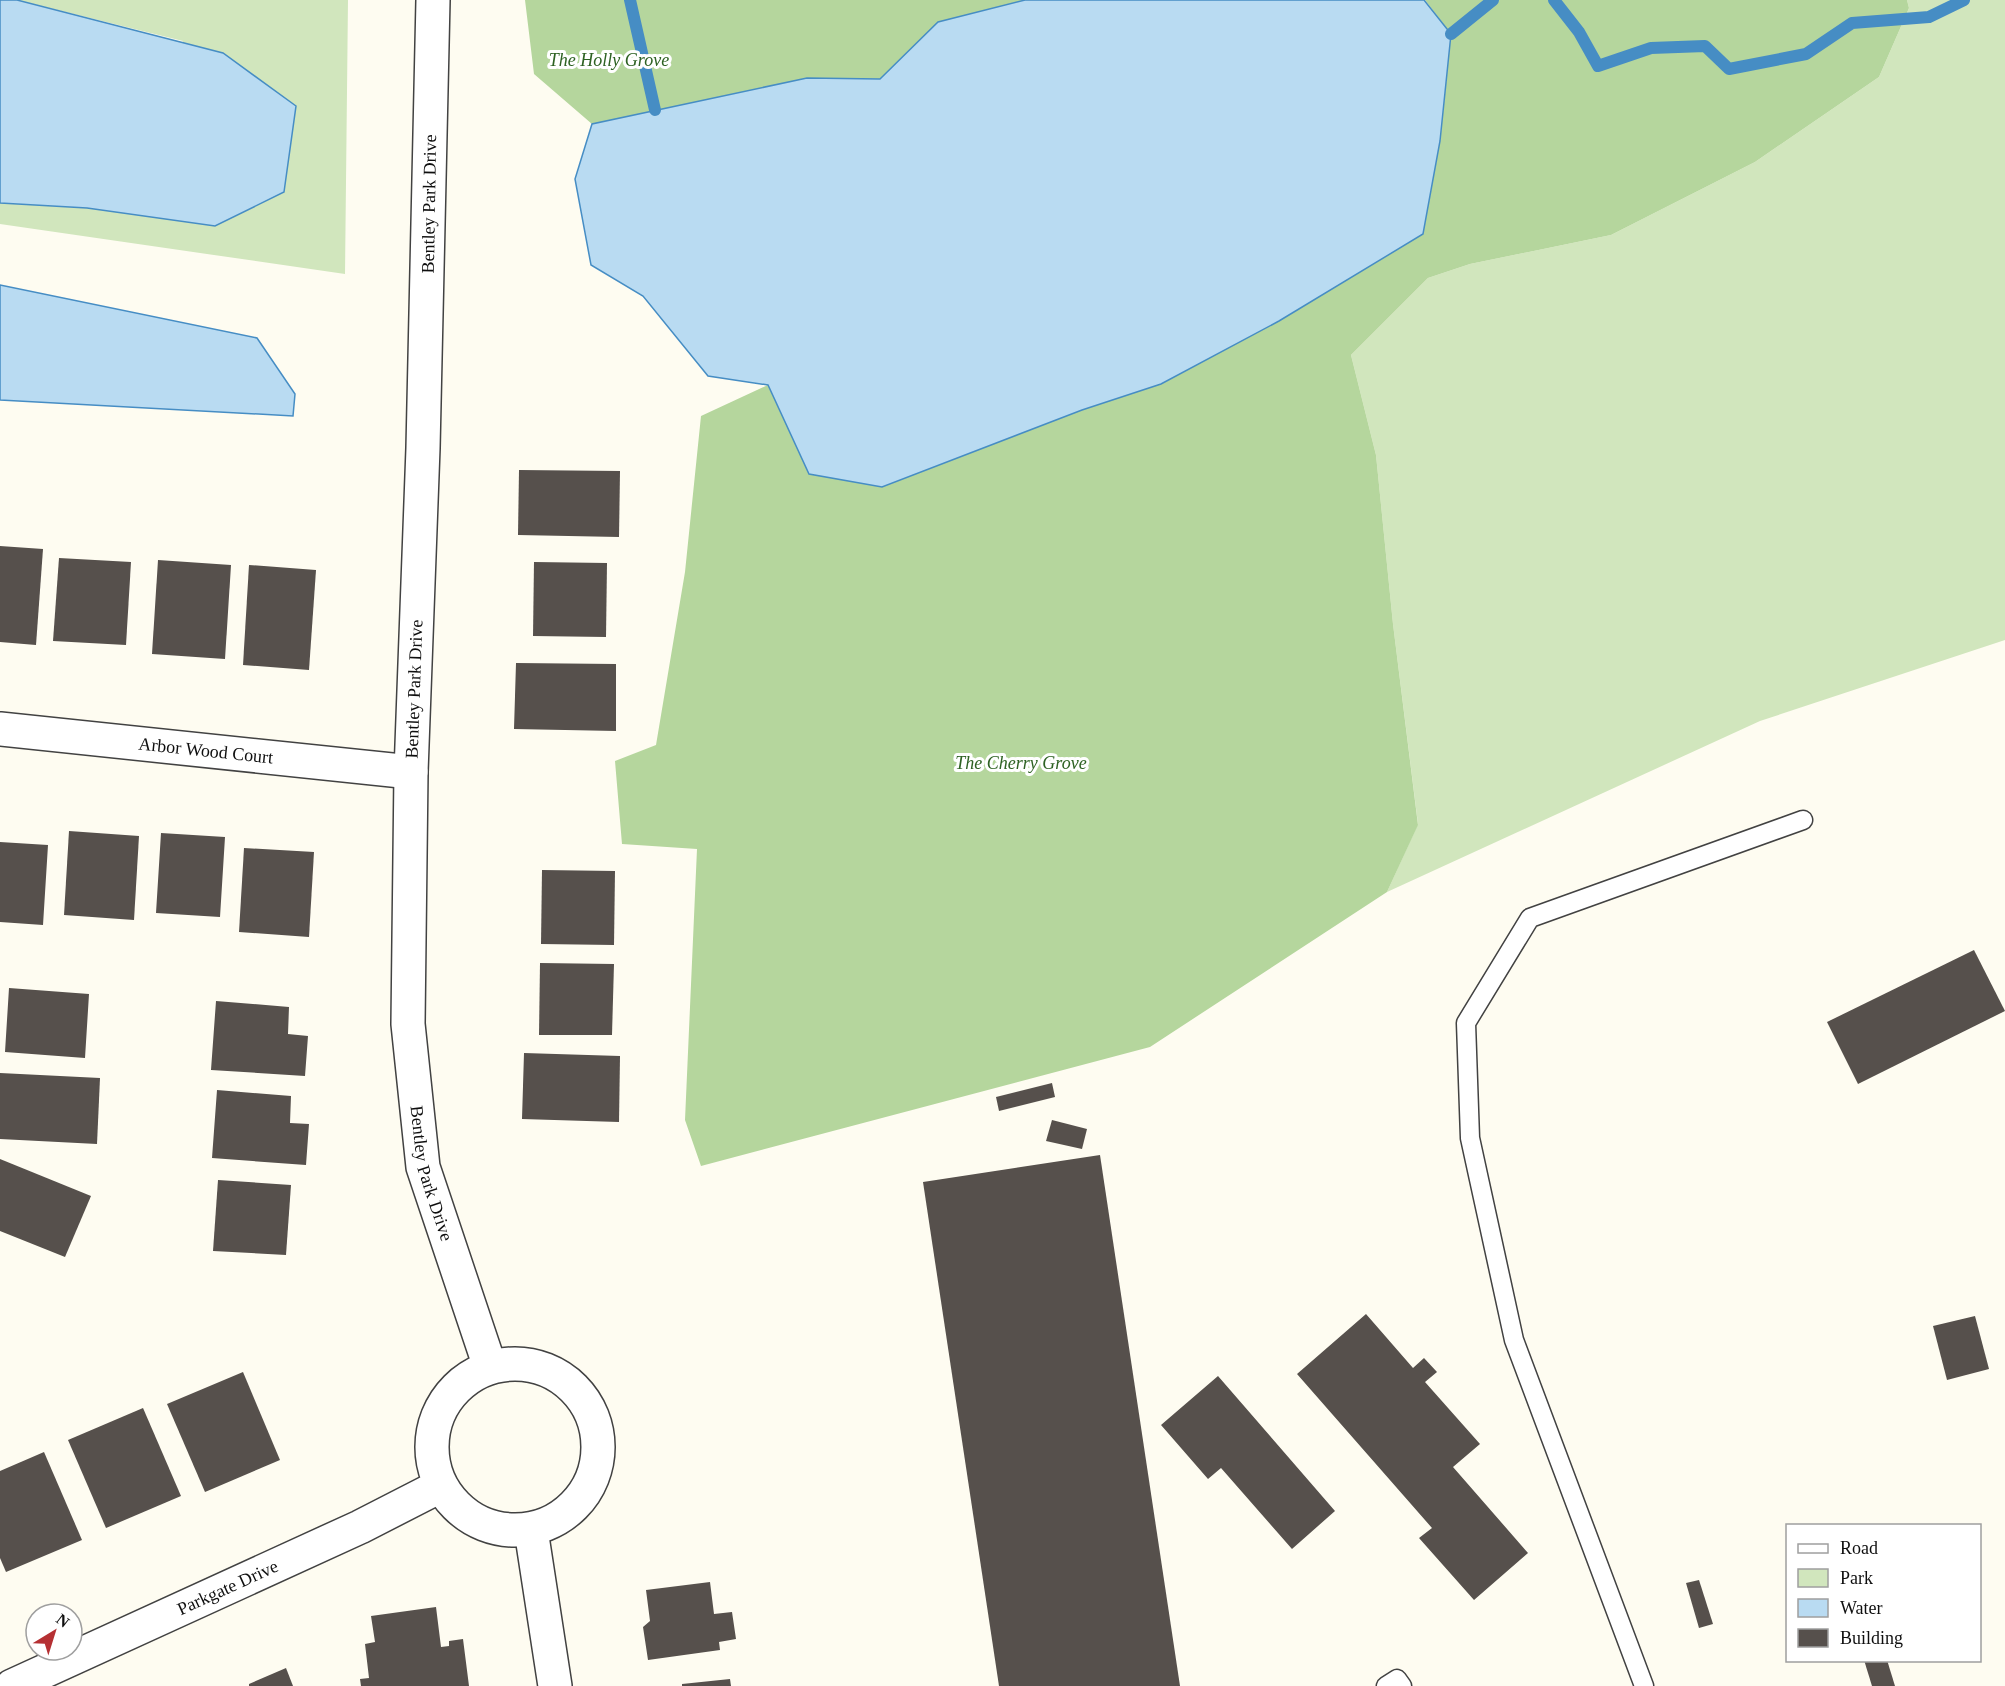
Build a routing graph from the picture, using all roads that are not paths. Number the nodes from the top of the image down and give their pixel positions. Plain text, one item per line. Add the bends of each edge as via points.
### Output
1 (433, 0) edge
2 (0, 729) edge
3 (411, 772) junction
4 (1803, 820) dead end
5 (490, 1367) junction
6 (440, 1486) junction
7 (531, 1530) junction
8 (12, 1686) edge
9 (555, 1686) edge
10 (1386, 1686) edge
11 (1402, 1686) edge
12 (1644, 1686) edge

1 - 3 street, Bentley Park Drive
2 - 3 street, Arbor Wood Court
3 - 5 street, Bentley Park Drive via 408,1024 423,1167
4 - 12 lane via 1530,918 1466,1023 1470,1138 1514,1340
5 - 6 street via 464,1380 444,1401 433,1429 431,1458
5 - 7 street via 520,1363 550,1371 574,1388 591,1413 599,1442 596,1472 582,1498 560,1519
6 - 7 street via 463,1514 496,1529
6 - 8 street, Parkgate Drive via 360,1527
7 - 9 street
10 - 11 lane via 1397,1679

